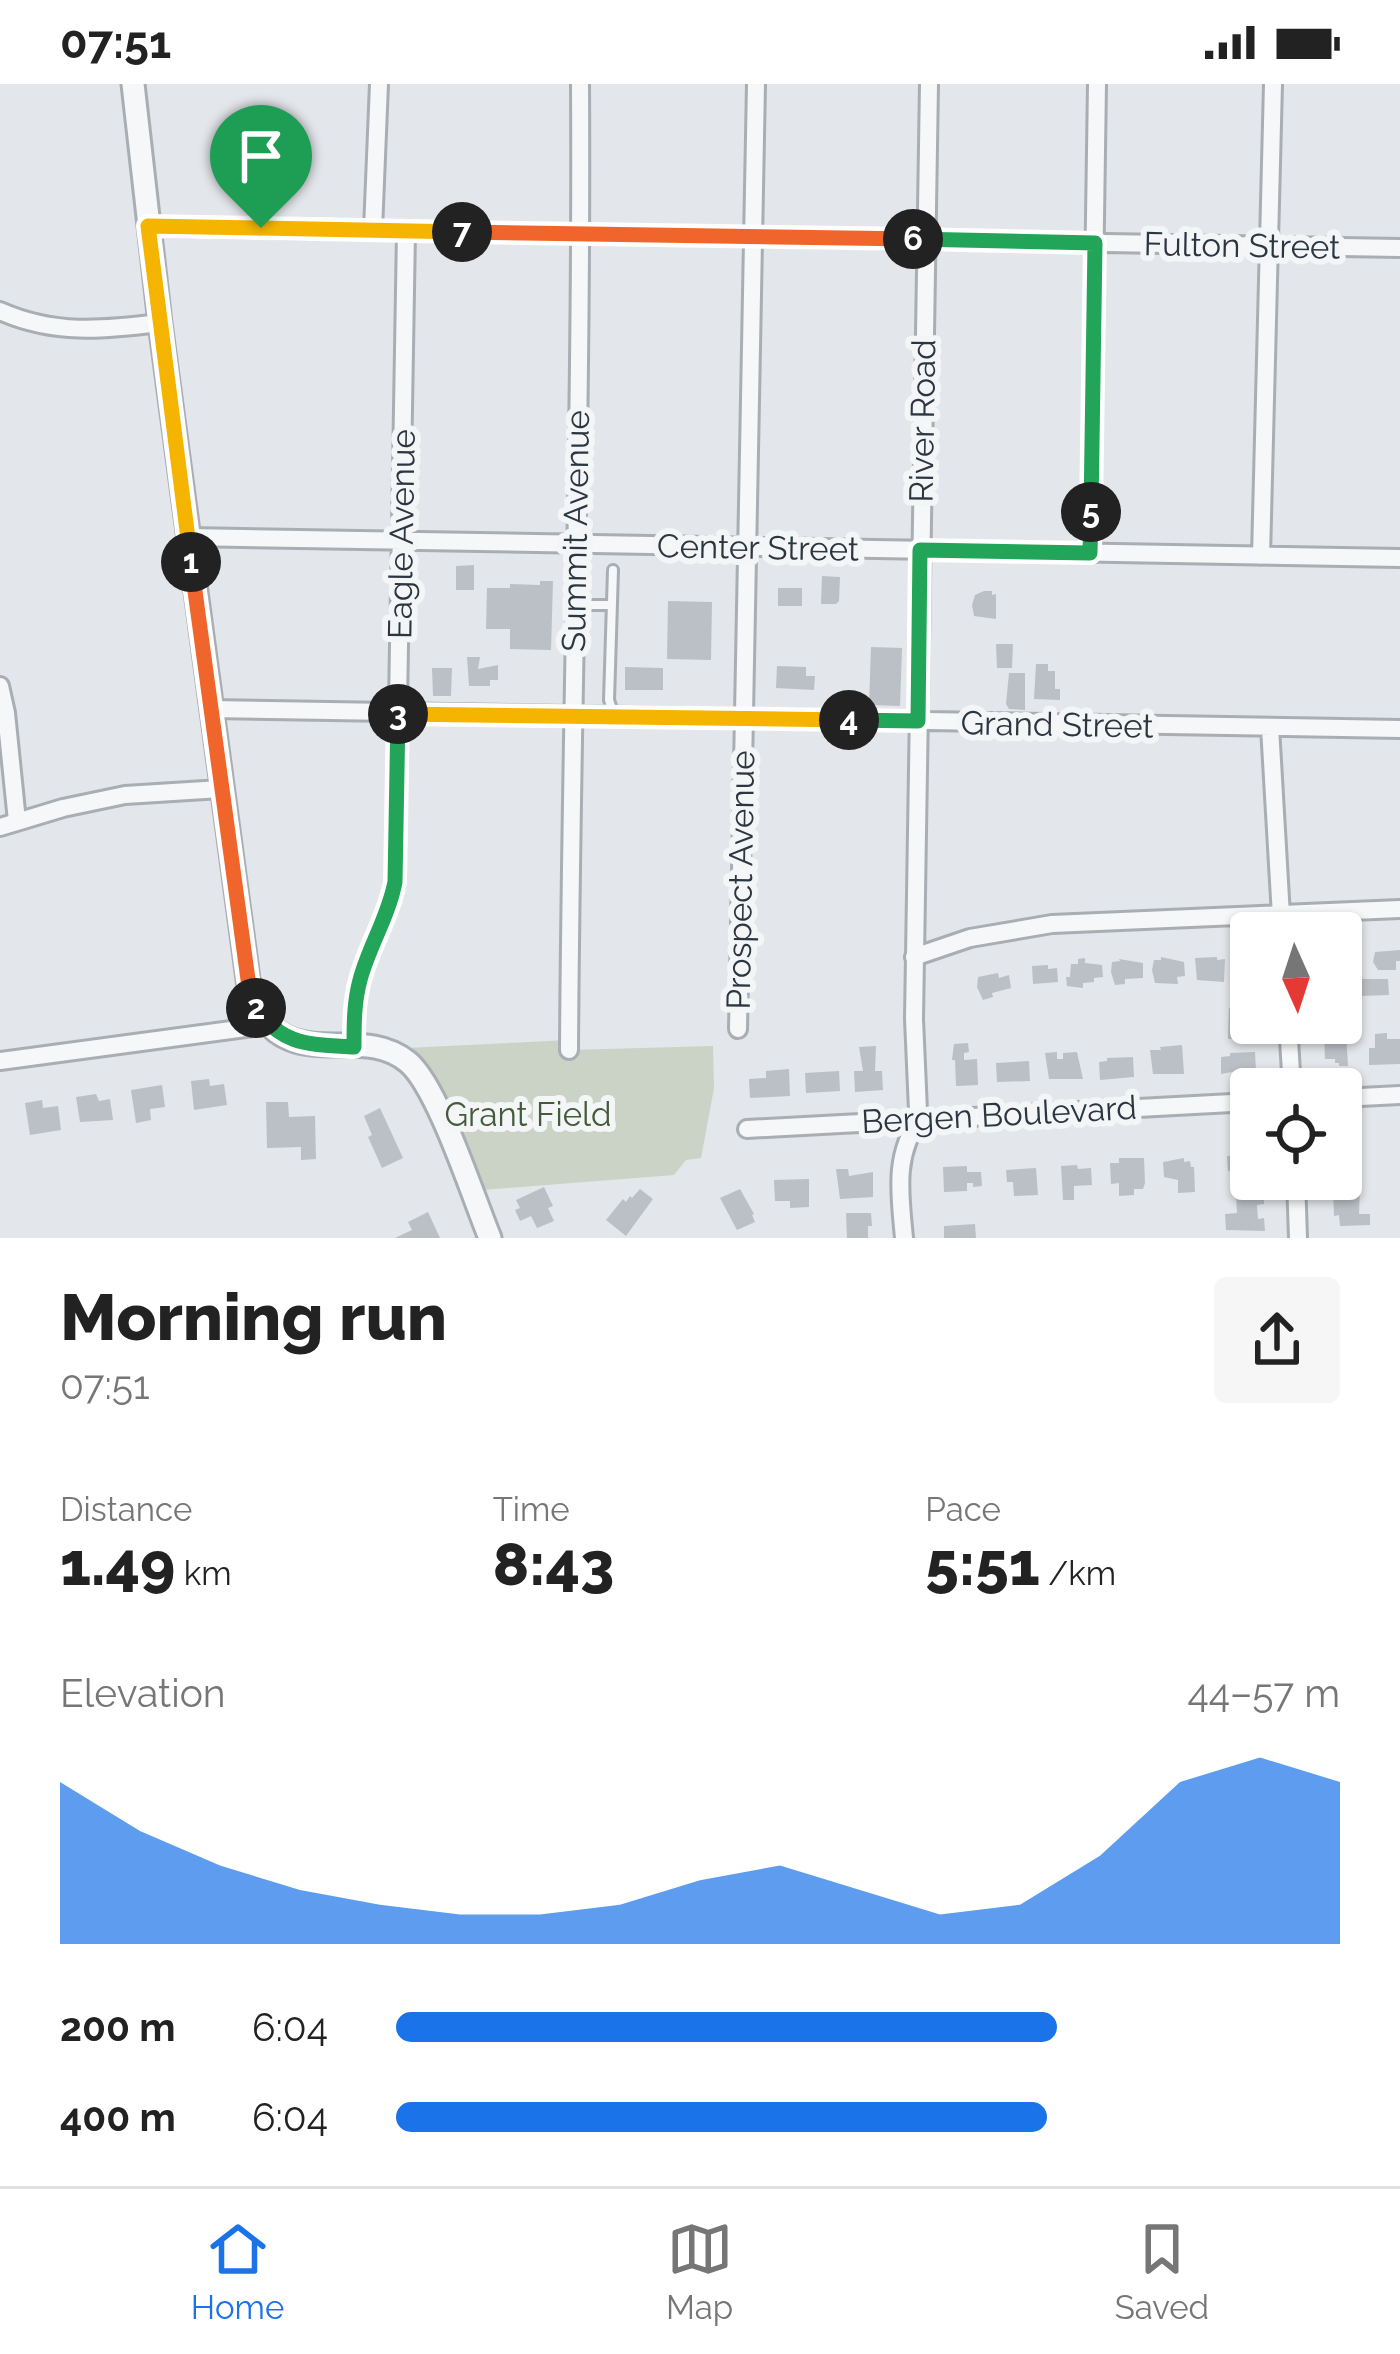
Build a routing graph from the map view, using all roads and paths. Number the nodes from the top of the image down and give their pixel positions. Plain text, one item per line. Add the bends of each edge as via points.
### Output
1 (133, 84) edge
2 (380, 84) edge
3 (580, 84) edge
4 (756, 84) edge
5 (929, 84) edge
6 (1097, 84) edge
7 (1273, 84) edge
8 (148, 226) junction
9 (373, 230) junction
10 (406, 231) junction
11 (581, 234) junction
12 (752, 237) junction
13 (925, 240) junction
14 (1095, 243) junction
15 (1269, 246) junction
16 (1400, 248) edge
17 (0, 311) edge
18 (160, 323) junction
19 (188, 537) junction
20 (401, 541) junction
21 (575, 544) junction
22 (746, 547) junction
23 (920, 550) junction
24 (1090, 553) junction
25 (1262, 556) junction
26 (1400, 558) edge
27 (613, 570) dead end
28 (574, 605) junction
29 (612, 605) junction
30 (0, 686) edge
31 (211, 710) junction
32 (398, 712) junction
33 (572, 715) junction
34 (614, 716) junction
35 (743, 718) junction
36 (918, 721) junction
37 (1270, 727) junction
38 (1400, 729) edge
39 (221, 789) junction
40 (8, 824) edge
41 (1400, 909) edge
42 (1281, 912) edge
43 (1362, 914) edge
44 (1230, 924) edge
45 (914, 957) junction
46 (268, 1025) junction
47 (738, 1029) dead end
48 (354, 1047) junction
49 (569, 1050) dead end
50 (0, 1060) edge
51 (1400, 1095) edge
52 (1362, 1097) edge
53 (1230, 1103) edge
54 (921, 1118) junction
55 (747, 1129) dead end
56 (1297, 1200) edge
57 (490, 1238) edge
58 (904, 1238) edge
59 (1298, 1238) edge

1 - 8 street
2 - 9 street
3 - 11 street, Summit Avenue
4 - 12 street, Prospect Avenue
5 - 13 street, River Road
6 - 14 street
7 - 15 street
8 - 9 street, Fulton Street
8 - 18 street
9 - 10 street, Fulton Street
10 - 11 street, Fulton Street
10 - 20 street, Eagle Avenue
11 - 12 street, Fulton Street
11 - 21 street, Summit Avenue
12 - 13 street, Fulton Street
12 - 22 street, Prospect Avenue
13 - 14 street, Fulton Street
13 - 23 street, River Road
14 - 15 street, Fulton Street
14 - 24 street
15 - 16 street, Fulton Street
15 - 25 street
17 - 18 street via 72,330
18 - 19 street
19 - 20 street, Center Street
19 - 31 street
20 - 21 street, Center Street
20 - 32 street, Eagle Avenue
21 - 22 street, Center Street
21 - 28 street, Summit Avenue
22 - 23 street, Center Street
22 - 35 street, Prospect Avenue
23 - 24 street, Center Street
23 - 36 street, River Road
24 - 25 street, Center Street
25 - 26 street, Center Street
27 - 29 lane
28 - 29 lane
28 - 33 street, Summit Avenue
29 - 34 lane
30 - 40 street
31 - 32 street, Grand Street
31 - 39 street
32 - 33 street, Grand Street
32 - 48 street, Eagle Avenue via 395,882 359,981
33 - 34 street, Grand Street
33 - 49 street, Summit Avenue
34 - 35 street, Grand Street
35 - 36 street, Grand Street
35 - 47 street, Prospect Avenue
36 - 37 street, Grand Street
36 - 45 street, River Road
37 - 38 street, Grand Street
37 - 42 street
39 - 40 street via 124,795
39 - 46 street via 250,994
41 - 43 street
44 - 45 street via 1052,924
45 - 54 street, River Road
46 - 48 street via 304,1044
46 - 50 street
48 - 57 street via 386,1049 424,1079
51 - 52 street
53 - 54 street, Bergen Boulevard
54 - 55 street, Bergen Boulevard
54 - 58 street via 898,1178
56 - 59 street

